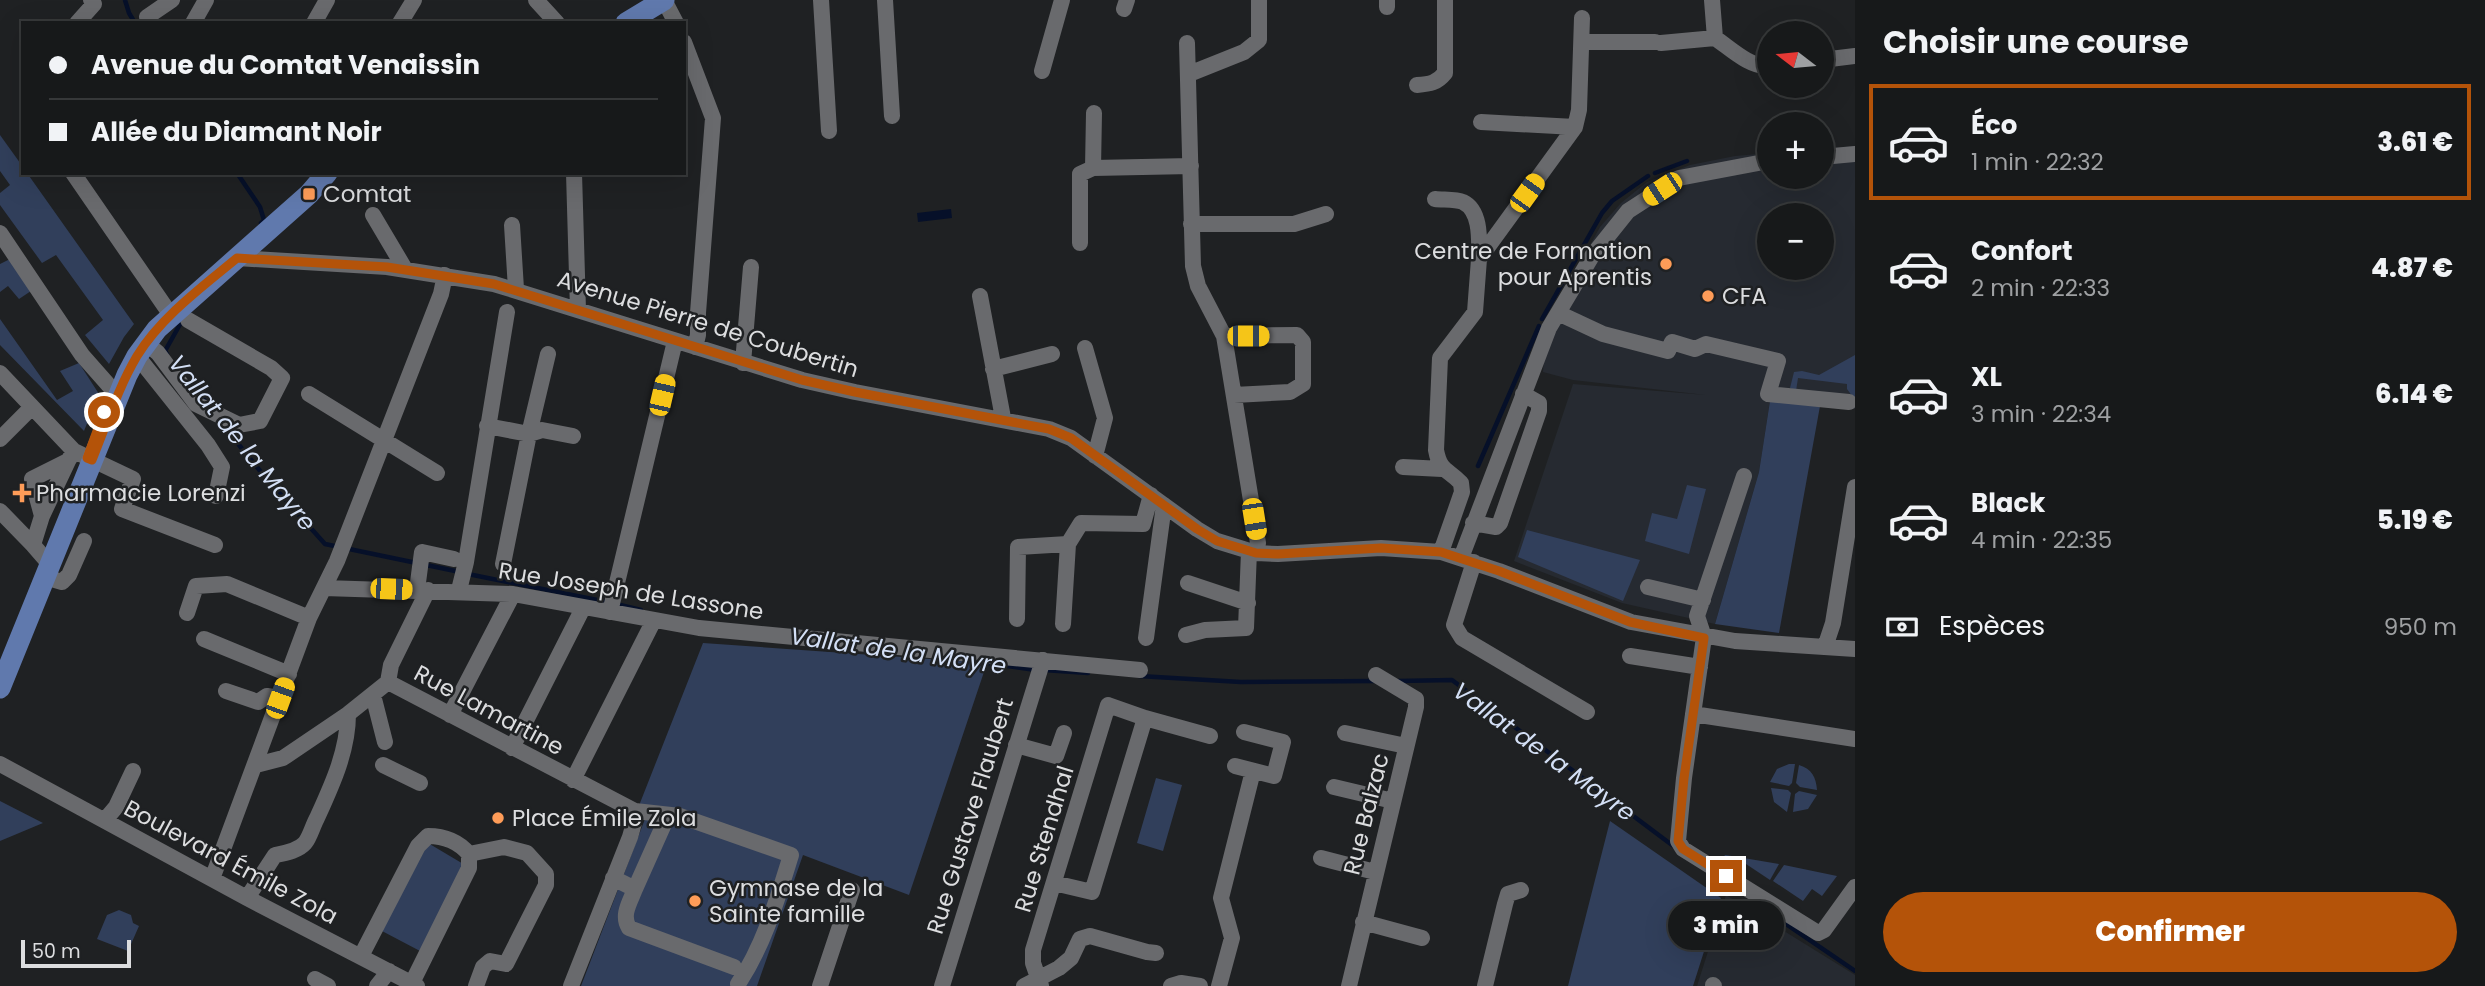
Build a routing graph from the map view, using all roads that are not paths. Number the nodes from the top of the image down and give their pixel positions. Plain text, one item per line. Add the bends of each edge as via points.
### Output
1 (91, 0) edge
2 (172, 0) edge
3 (327, 0) edge
4 (414, 0) edge
5 (536, 0) edge
6 (664, 0) edge
7 (821, 0) edge
8 (885, 0) edge
9 (1062, 0) edge
10 (1259, 0) edge
11 (1445, 0) edge
12 (1712, 0) edge
13 (201, 2) edge
14 (147, 17) dead end
15 (1582, 18) dead end
16 (79, 21) edge
17 (194, 21) edge
18 (315, 21) edge
19 (401, 21) edge
20 (555, 21) edge
21 (629, 21) edge
22 (675, 21) edge
23 (1715, 38) junction
24 (1582, 42) junction
25 (1187, 43) dead end
26 (686, 46) edge
27 (1855, 56) edge
28 (1834, 59) edge
29 (1757, 63) edge
30 (1042, 71) dead end
31 (1189, 74) junction
32 (1417, 85) dead end
33 (1094, 113) dead end
34 (892, 116) dead end
35 (1482, 122) dead end
36 (1575, 127) junction
37 (829, 131) dead end
38 (1855, 154) edge
39 (1834, 156) edge
40 (1757, 163) edge
41 (1191, 166) junction
42 (1093, 168) junction
43 (74, 175) edge
44 (309, 175) edge
45 (325, 175) edge
46 (574, 175) edge
47 (1435, 200) dead end
48 (1326, 214) dead end
49 (270, 215) junction
50 (373, 215) dead end
51 (1191, 224) junction
52 (512, 225) dead end
53 (0, 233) edge
54 (262, 236) junction
55 (1080, 243) dead end
56 (237, 258) junction
57 (282, 259) junction
58 (1479, 259) junction
59 (751, 267) dead end
60 (405, 270) junction
61 (445, 275) junction
62 (516, 289) junction
63 (980, 296) dead end
64 (166, 308) junction
65 (578, 310) junction
66 (507, 312) dead end
67 (1554, 319) junction
68 (188, 320) dead end
69 (1224, 336) junction
70 (675, 341) junction
71 (695, 347) junction
72 (1085, 348) dead end
73 (142, 349) junction
74 (548, 354) dead end
75 (1052, 354) dead end
76 (743, 363) junction
77 (993, 369) junction
78 (0, 373) edge
79 (112, 388) junction
80 (6, 392) edge
81 (309, 394) dead end
82 (1523, 394) junction
83 (1234, 395) junction
84 (1849, 402) dead end
85 (31, 408) junction
86 (1003, 418) junction
87 (487, 426) junction
88 (529, 434) junction
89 (573, 436) dead end
90 (0, 439) edge
91 (384, 440) junction
92 (1095, 456) junction
93 (80, 457) junction
94 (1403, 467) dead end
95 (1442, 469) junction
96 (437, 473) dead end
97 (1744, 476) dead end
98 (1855, 487) edge
99 (216, 496) dead end
100 (1157, 500) junction
101 (0, 511) edge
102 (42, 516) junction
103 (1473, 523) junction
104 (84, 541) dead end
105 (1068, 544) junction
106 (215, 545) dead end
107 (1253, 552) junction
108 (1441, 552) junction
109 (454, 559) dead end
110 (1467, 560) junction
111 (41, 561) junction
112 (503, 564) dead end
113 (1188, 583) dead end
114 (1648, 587) dead end
115 (324, 588) junction
116 (423, 590) junction
117 (459, 590) junction
118 (513, 594) junction
119 (1703, 600) junction
120 (1248, 603) junction
121 (583, 608) junction
122 (610, 612) junction
123 (187, 613) dead end
124 (309, 618) junction
125 (1017, 619) dead end
126 (654, 620) junction
127 (1063, 624) dead end
128 (1186, 635) dead end
129 (1146, 638) dead end
130 (1704, 638) junction
131 (204, 639) dead end
132 (1825, 647) junction
133 (1855, 649) edge
134 (1630, 656) dead end
135 (1043, 660) junction
136 (1700, 667) junction
137 (0, 668) edge
138 (1140, 670) dead end
139 (289, 674) junction
140 (1376, 675) dead end
141 (388, 682) junction
142 (0, 688) edge
143 (226, 691) dead end
144 (373, 695) junction
145 (280, 698) junction
146 (1587, 712) dead end
147 (348, 714) junction
148 (1693, 714) junction
149 (450, 715) junction
150 (1145, 718) junction
151 (1244, 732) dead end
152 (1064, 733) dead end
153 (1345, 733) dead end
154 (1210, 736) dead end
155 (1855, 739) edge
156 (385, 742) dead end
157 (1016, 745) junction
158 (1406, 746) junction
159 (512, 748) junction
160 (0, 755) edge
161 (0, 764) edge
162 (256, 765) junction
163 (383, 765) dead end
164 (1234, 766) dead end
165 (133, 771) dead end
166 (1253, 771) junction
167 (0, 772) edge
168 (25, 776) junction
169 (573, 780) junction
170 (420, 783) dead end
171 (1337, 793) dead end
172 (1392, 806) junction
173 (635, 811) junction
174 (105, 820) junction
175 (664, 824) dead end
176 (469, 854) junction
177 (1321, 858) dead end
178 (1375, 872) junction
179 (613, 878) junction
180 (212, 879) junction
181 (1054, 883) junction
182 (1855, 887) edge
183 (635, 889) junction
184 (852, 890) dead end
185 (1521, 890) dead end
186 (247, 898) junction
187 (1363, 922) junction
188 (1422, 938) dead end
189 (1156, 953) dead end
190 (361, 956) junction
191 (734, 967) dead end
192 (388, 971) junction
193 (1034, 983) edge
194 (738, 984) dead end
195 (415, 985) edge
196 (377, 986) edge
197 (476, 986) edge
198 (571, 986) edge
199 (820, 986) edge
200 (942, 986) edge
201 (1171, 986) edge
202 (1200, 986) edge
203 (1219, 986) edge
204 (1349, 986) edge
205 (1485, 986) edge

1 - 16 street via 94,4
2 - 14 street
3 - 18 street
4 - 19 street
5 - 20 street
6 - 21 main road
6 - 22 street
7 - 37 street
8 - 34 street
9 - 30 street
10 - 31 street via 1259,40 1244,52
11 - 32 street via 1445,73 1439,81
12 - 23 street
13 - 17 street
15 - 24 street
23 - 24 street
23 - 29 street
24 - 36 street
25 - 31 street
26 - 71 street via 713,118
27 - 28 street
31 - 41 street
33 - 42 street
35 - 36 street
36 - 58 street
38 - 39 street
40 - 67 street via 1679,178 1628,211 1592,256
41 - 42 street
41 - 51 street
42 - 55 street via 1080,174
43 - 64 street
44 - 49 main road
45 - 54 main road
46 - 65 street
47 - 58 street via 1463,202 1471,209 1479,230
48 - 51 street via 1294,224
49 - 54 street
49 - 64 main road
50 - 60 street
51 - 69 street via 1198,286
52 - 62 street
53 - 79 street via 82,355
54 - 56 main road
54 - 57 street via 268,251
56 - 57 street, Avenue Pierre de Coubertin
56 - 73 main road via 157,329
57 - 60 street, Avenue Pierre de Coubertin
58 - 95 street via 1475,312 1440,358 1436,450
59 - 76 street
60 - 61 street, Avenue Pierre de Coubertin
61 - 62 street, Avenue Pierre de Coubertin
61 - 91 street
62 - 65 street, Avenue Pierre de Coubertin
63 - 77 street
64 - 79 main road via 135,343
65 - 70 street, Avenue Pierre de Coubertin
66 - 87 street
67 - 82 street
67 - 84 street via 1668,351 1672,342 1695,349 1706,344 1778,361 1768,394
68 - 73 street via 282,378 260,421 239,425 196,404 158,353
69 - 83 street
69 - 83 street via 1297,335 1303,342 1303,384 1290,392
70 - 71 street, Avenue Pierre de Coubertin
70 - 122 street
71 - 76 street, Avenue Pierre de Coubertin
72 - 92 street via 1105,418
73 - 93 main road
73 - 99 street via 222,467
74 - 88 street
75 - 77 street
76 - 86 street, Avenue Pierre de Coubertin via 855,392
77 - 86 street
78 - 80 street
79 - 93 main road
80 - 85 street
81 - 91 street
82 - 103 street
82 - 103 street via 1539,403 1539,411 1500,523 1489,527
83 - 107 street via 1258,543
85 - 90 street
85 - 93 street
86 - 92 street, Avenue Pierre de Coubertin via 1071,438
87 - 88 street
87 - 117 street
88 - 89 street via 542,430
88 - 112 street
91 - 96 street
91 - 115 street
92 - 100 street, Avenue Pierre de Coubertin
93 - 102 street
93 - 102 street via 32,479
93 - 106 street via 133,479 122,509
93 - 111 main road
94 - 95 street
95 - 108 street via 1461,483 1462,492
97 - 119 street
98 - 132 street
100 - 105 street via 1143,524 1080,523
100 - 107 street, Avenue Pierre de Coubertin via 1217,541
100 - 129 street
101 - 111 street
102 - 111 street
103 - 110 street
104 - 111 street via 62,582
105 - 125 street via 1018,547
105 - 127 street
107 - 108 street, Avenue Pierre de Coubertin via 1381,548
107 - 120 street
108 - 110 street, Avenue Pierre de Coubertin
109 - 116 street via 422,552
110 - 130 street, Avenue Pierre de Coubertin via 1630,622
110 - 146 street via 1454,625 1457,633
111 - 137 main road
111 - 142 main road
113 - 120 street
114 - 119 street
115 - 116 street, Rue Joseph de Lassone
115 - 124 street
116 - 117 street, Rue Joseph de Lassone
116 - 141 street
117 - 118 street, Rue Joseph de Lassone
118 - 121 street, Rue Joseph de Lassone
118 - 149 street
119 - 130 street via 1698,616
120 - 128 street via 1246,628
121 - 122 street, Rue Joseph de Lassone
121 - 159 street
122 - 126 street, Rue Joseph de Lassone
123 - 124 street via 197,586 227,584
124 - 139 street
126 - 135 street, Rue Joseph de Lassone
126 - 169 street
130 - 132 street, Avenue Pierre de Coubertin
130 - 136 street
131 - 139 street
132 - 133 street, Avenue Pierre de Coubertin
134 - 136 street
135 - 138 street, Rue Joseph de Lassone
135 - 157 street, Rue Gustave Flaubert
136 - 148 street
139 - 145 street
140 - 158 street, Rue Balzac via 1416,699
141 - 144 street, Rue Lamartine
141 - 149 street, Rue Lamartine
143 - 145 street via 258,702 267,696
144 - 147 street, Rue Lamartine
144 - 156 street
145 - 162 street
147 - 162 street, Rue Lamartine via 283,758
147 - 186 street via 348,734 331,787 306,842 275,855
148 - 155 street
148 - 182 street via 1678,828 1683,849 1818,933
149 - 159 street, Rue Lamartine
150 - 154 street
150 - 181 street via 1092,892
150 - 181 street, Rue Stendhal via 1108,705
151 - 166 street via 1283,742 1275,776
152 - 157 street via 1056,756
153 - 158 street
157 - 200 street, Rue Gustave Flaubert
158 - 172 street, Rue Balzac
159 - 169 street, Rue Lamartine
160 - 168 street, Boulevard Émile Zola
161 - 168 street, Boulevard Émile Zola
162 - 180 street
163 - 170 street
164 - 166 street
165 - 174 street
166 - 203 street via 1221,898 1232,938
167 - 168 street, Boulevard Émile Zola
168 - 174 street, Boulevard Émile Zola
169 - 173 street, Rue Lamartine
171 - 172 street
172 - 178 street, Rue Balzac
173 - 179 street
173 - 194 street via 680,816 791,855 757,952
174 - 180 street, Boulevard Émile Zola
175 - 183 street
176 - 190 street via 450,839 428,836 418,846
176 - 195 street via 469,868
176 - 197 street via 503,847 527,853 546,874 546,885 506,964 490,961
177 - 178 street
178 - 187 street, Rue Balzac
179 - 183 street
179 - 198 street
180 - 186 street, Boulevard Émile Zola
181 - 193 street, Rue Stendhal via 1033,950
183 - 191 street via 626,911 628,928
184 - 199 street
185 - 205 street via 1508,894
186 - 190 street, Boulevard Émile Zola
187 - 188 street
187 - 204 street, Rue Balzac
189 - 193 street via 1090,936 1080,939 1071,958
190 - 192 street, Boulevard Émile Zola
192 - 195 street, Boulevard Émile Zola
192 - 196 street
201 - 202 street

